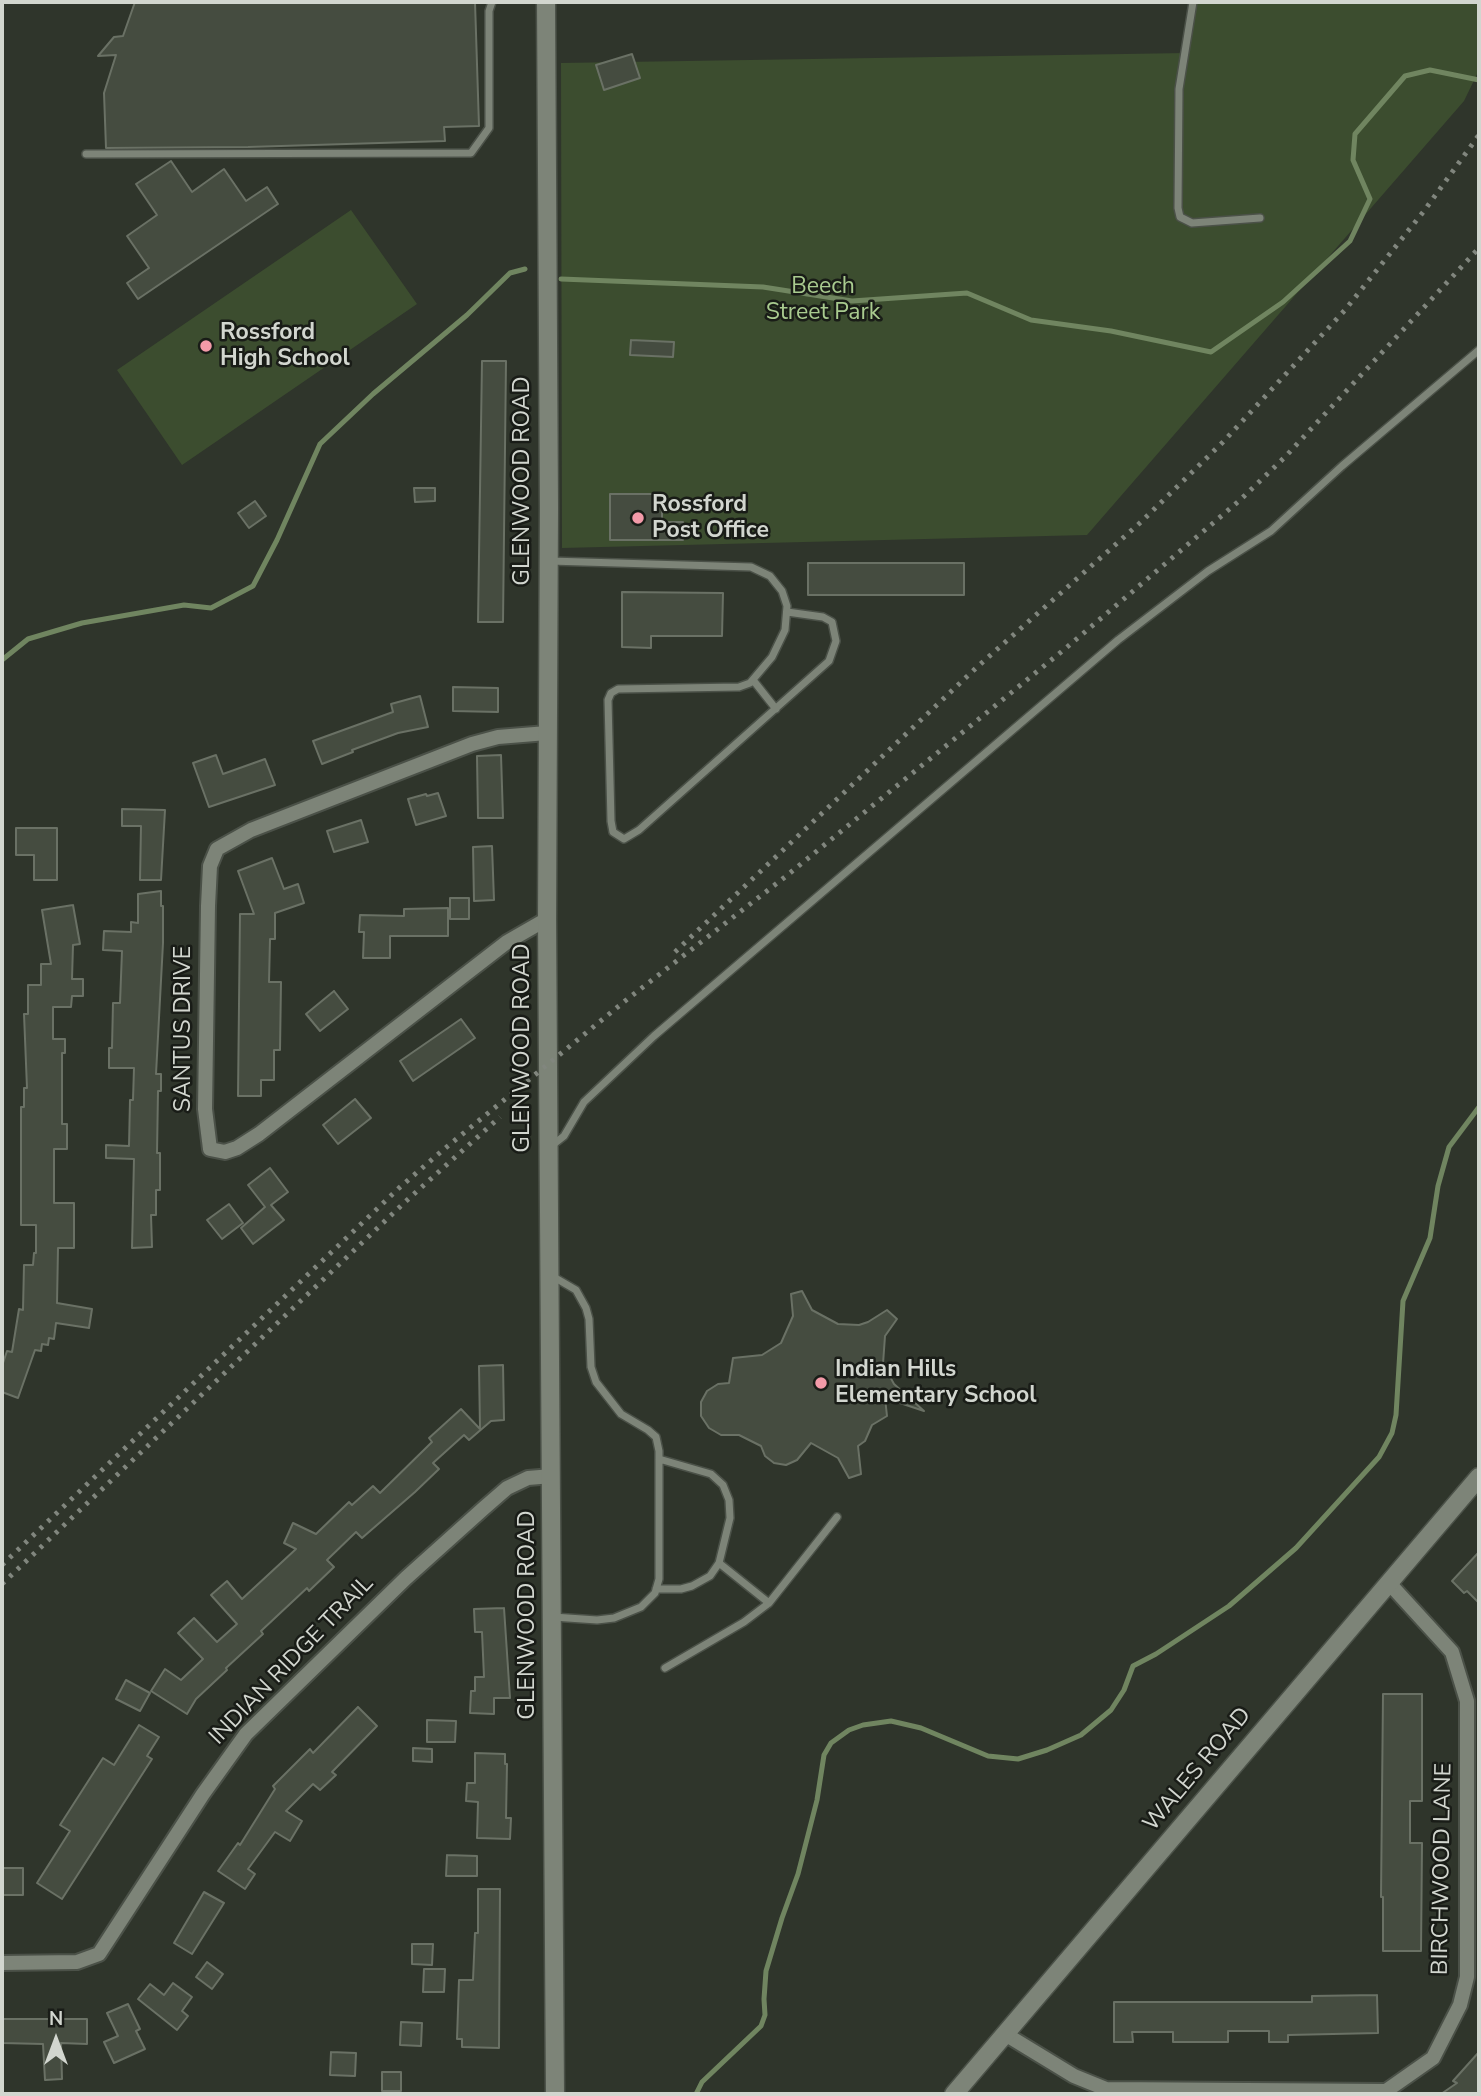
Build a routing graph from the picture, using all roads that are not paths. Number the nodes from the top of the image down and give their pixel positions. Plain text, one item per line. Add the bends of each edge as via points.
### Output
1 (492, 2) edge
2 (546, 2) edge
3 (1193, 2) edge
4 (86, 155) dead end
5 (1260, 219) dead end
6 (1479, 350) edge
7 (549, 561) junction
8 (787, 612) junction
9 (753, 680) junction
10 (776, 709) junction
11 (547, 733) junction
12 (547, 919) junction
13 (548, 1148) junction
14 (549, 1274) junction
15 (659, 1459) junction
16 (552, 1476) junction
17 (1479, 1477) edge
18 (836, 1517) dead end
19 (719, 1563) junction
20 (1389, 1583) junction
21 (656, 1589) junction
22 (769, 1603) junction
23 (552, 1617) junction
24 (665, 1668) dead end
25 (2, 1963) edge
26 (1005, 2034) junction
27 (555, 2094) edge
28 (954, 2094) edge

1 - 4 lane via 489,128 471,153
2 - 7 street, GLENWOOD ROAD
3 - 5 lane via 1179,89 1180,217 1192,223
6 - 13 lane via 1271,531 1208,571 1118,640 654,1035 584,1102 564,1136
7 - 8 lane via 751,567 770,576 782,591
7 - 11 street, GLENWOOD ROAD
8 - 9 lane via 777,648
8 - 10 lane via 832,622 836,641 829,662
9 - 10 lane
9 - 10 lane via 739,687 618,688 611,693 612,832 624,839 639,830
11 - 12 street, GLENWOOD ROAD
11 - 12 street, SANTUS DRIVE via 472,744 251,830 216,849 208,906 205,1109 210,1149 225,1152 259,1134 507,942
12 - 13 street, GLENWOOD ROAD
13 - 14 street, GLENWOOD ROAD
14 - 15 lane via 576,1290 589,1318 596,1382 621,1414 656,1437
14 - 16 street, GLENWOOD ROAD
15 - 19 lane via 711,1474 723,1485 730,1518
15 - 21 lane
16 - 23 street, GLENWOOD ROAD
16 - 25 street, INDIAN RIDGE TRAIL via 507,1488 406,1578 246,1734 99,1954 78,1962
17 - 20 street, WALES ROAD
18 - 22 lane
19 - 21 lane via 710,1576 692,1586
19 - 22 lane
20 - 26 street, WALES ROAD
20 - 26 street, BIRCHWOOD LANE via 1452,1652 1467,1701 1467,1977 1460,2005 1433,2059 1387,2091 1106,2089 1074,2077
21 - 23 lane via 641,1607 614,1618
22 - 24 lane
23 - 27 street, GLENWOOD ROAD
26 - 28 street, WALES ROAD

